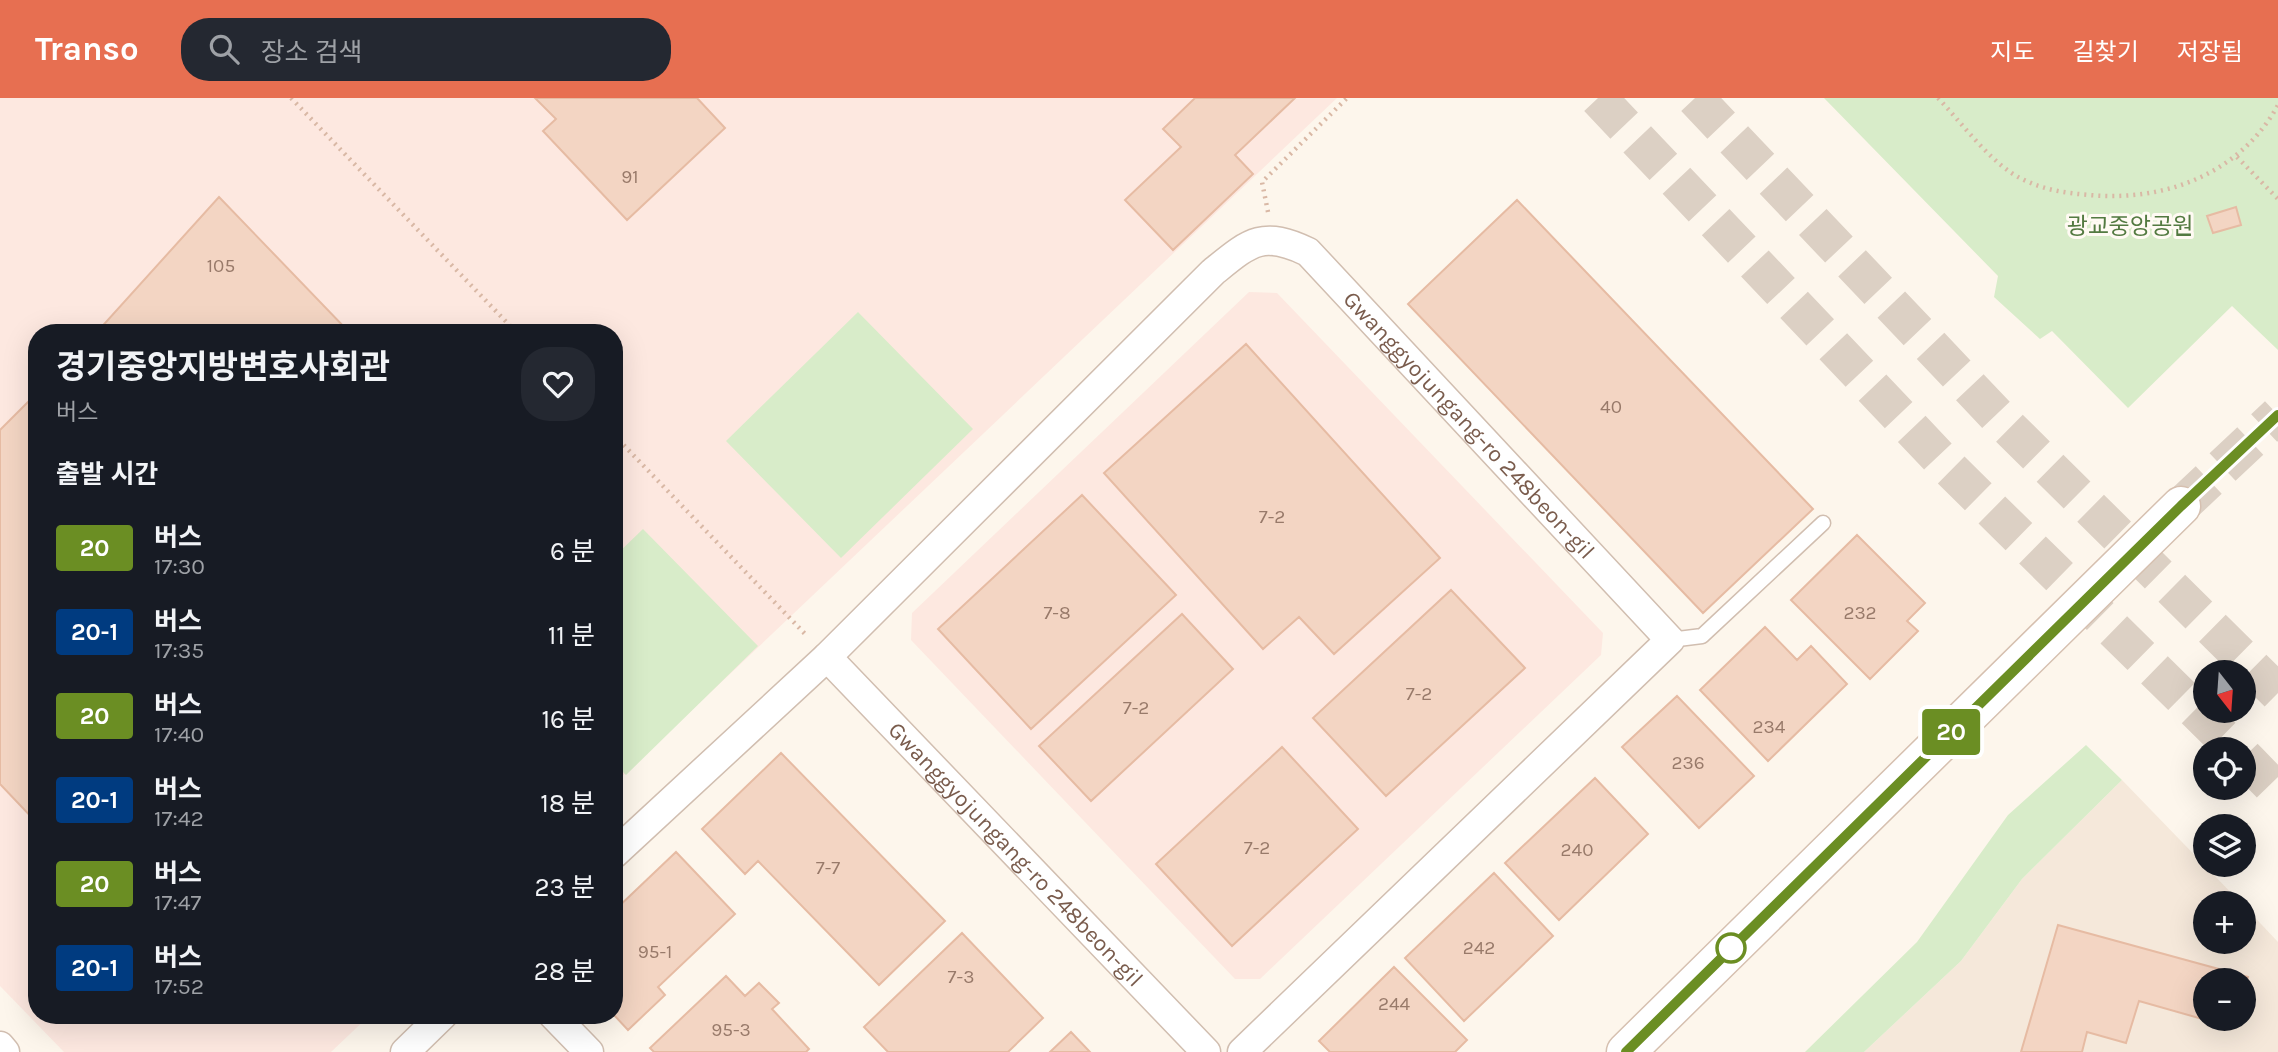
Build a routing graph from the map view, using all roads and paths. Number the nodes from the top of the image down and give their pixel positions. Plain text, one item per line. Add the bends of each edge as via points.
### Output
1 (291, 98) edge
2 (1348, 98) edge
3 (1938, 98) edge
4 (2278, 105) edge
5 (2237, 157) junction
6 (2278, 199) edge
7 (1274, 240) junction
8 (508, 324) edge
9 (623, 444) edge
10 (2181, 506) tunnel mouth
11 (1823, 523) dead end
12 (1670, 640) junction
13 (827, 657) junction
14 (623, 846) edge
15 (434, 1024) edge
16 (562, 1024) edge
17 (0, 1046) edge
18 (5, 1052) edge
19 (405, 1052) edge
20 (589, 1052) edge
21 (1206, 1052) edge
22 (1242, 1052) edge
23 (1626, 1052) edge

1 - 8 path
2 - 7 path via 1262,182
3 - 5 path via 1999,162 2020,178 2052,192 2104,197 2151,194 2189,184
4 - 5 path via 2266,127
5 - 6 path
7 - 12 street, Gwanggyojungang-ro 248beon-gil via 1308,252
7 - 13 street via 1256,240 1213,272
9 - 13 path
10 - 23 main road
11 - 12 lane via 1702,636
12 - 22 street
13 - 14 street
13 - 21 street, Gwanggyojungang-ro 248beon-gil
15 - 19 street
16 - 20 street
17 - 18 street

